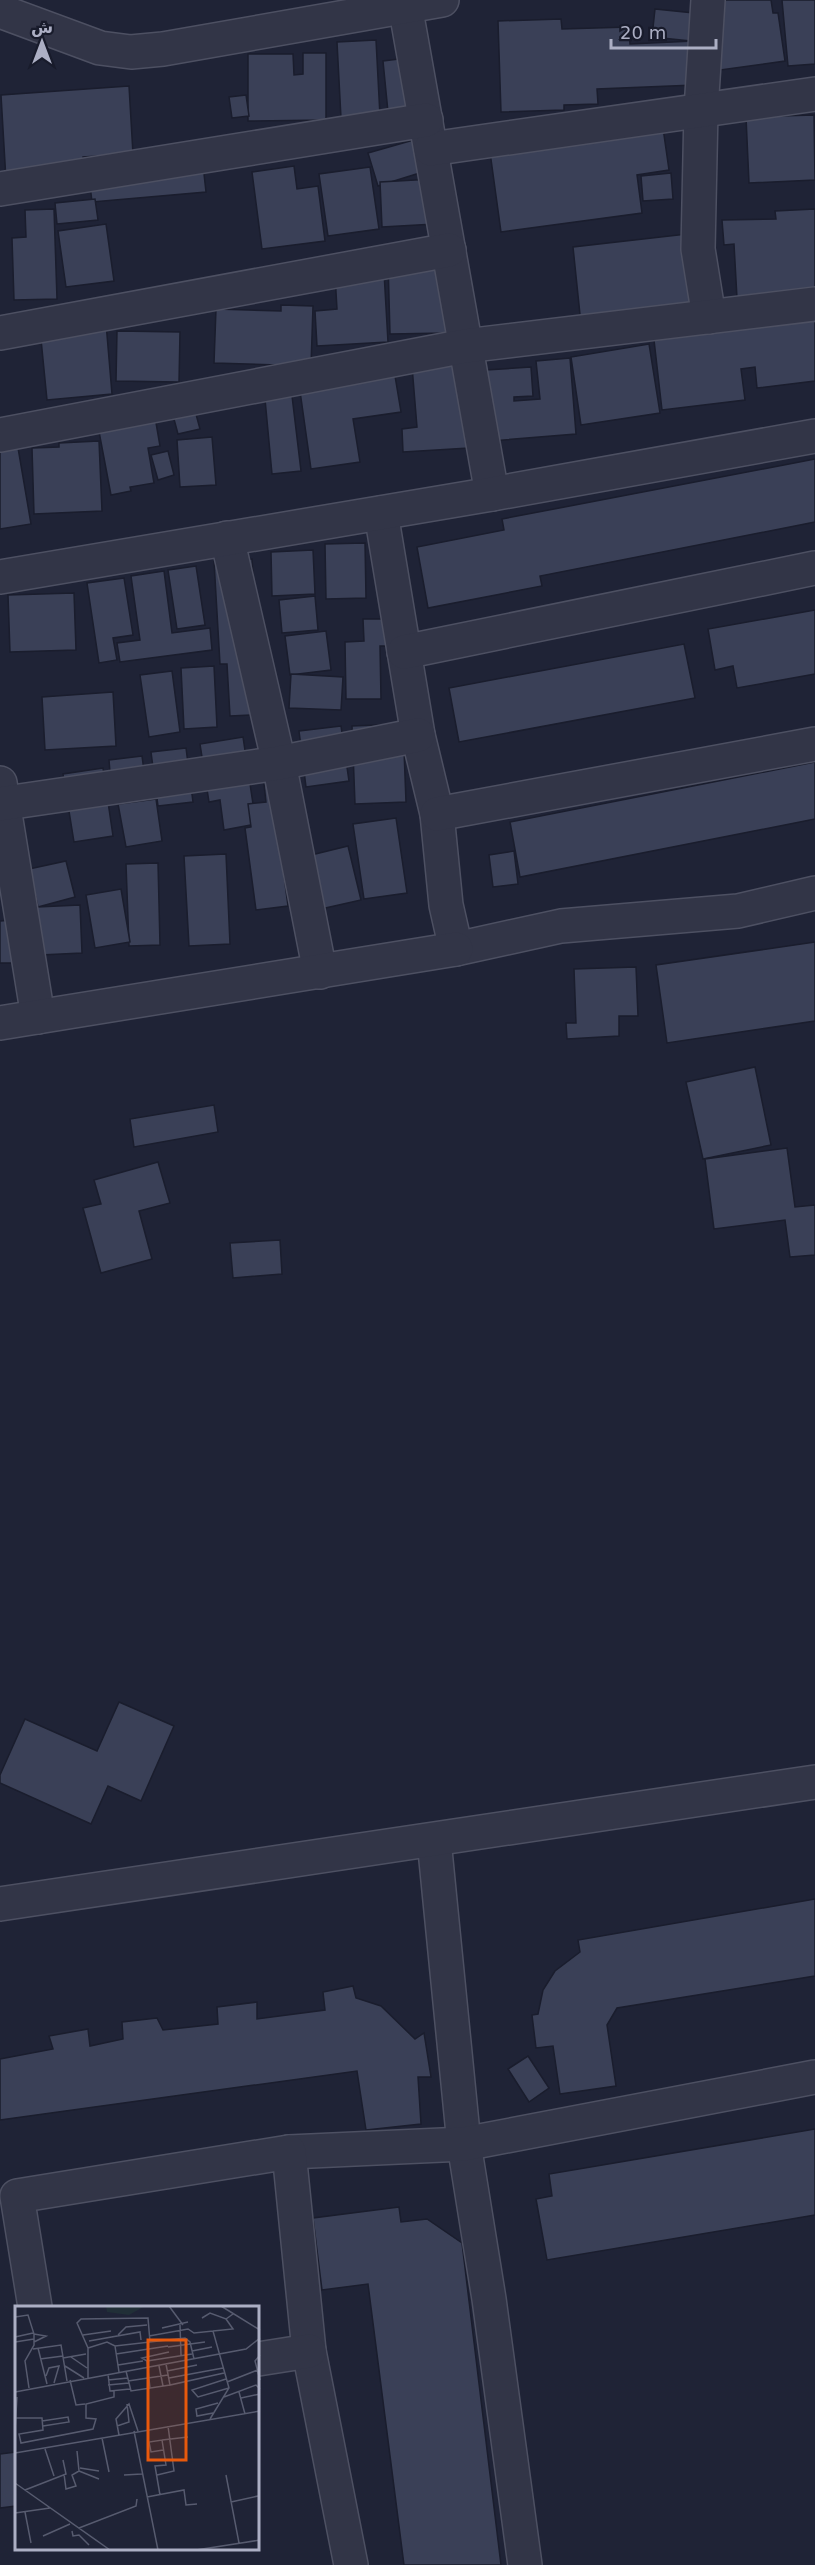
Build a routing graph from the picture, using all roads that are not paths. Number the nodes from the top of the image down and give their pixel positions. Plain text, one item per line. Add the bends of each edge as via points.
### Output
1 (442, 0) edge
2 (708, 0) edge
3 (405, 5) junction
4 (0, 11) edge
5 (39, 13) edge
6 (815, 94) edge
7 (701, 110) junction
8 (428, 135) junction
9 (0, 189) edge
10 (448, 250) junction
11 (815, 304) edge
12 (709, 317) junction
13 (0, 333) edge
14 (465, 346) junction
15 (0, 435) edge
16 (815, 436) edge
17 (492, 494) junction
18 (381, 513) junction
19 (227, 538) junction
20 (815, 568) edge
21 (0, 577) edge
22 (404, 651) junction
23 (418, 735) junction
24 (815, 744) edge
25 (279, 763) junction
26 (1, 797) edge
27 (437, 814) junction
28 (815, 893) edge
29 (456, 949) junction
30 (320, 972) junction
31 (38, 1017) junction
32 (0, 1023) edge
33 (815, 1782) edge
34 (434, 1839) junction
35 (0, 1905) edge
36 (815, 2077) edge
37 (465, 2144) junction
38 (289, 2152) junction
39 (35, 2306) edge
40 (309, 2351) junction
41 (260, 2360) edge
42 (351, 2565) edge
43 (525, 2565) edge

1 - 3 street
2 - 7 street
3 - 5 street via 131,52 100,48
3 - 8 street
4 - 5 street
6 - 7 street
7 - 8 street
7 - 12 street via 698,249
8 - 9 street
8 - 10 street
10 - 13 street
10 - 14 street
11 - 12 street
12 - 14 street
14 - 15 street
14 - 17 street
16 - 17 street
17 - 18 street
18 - 19 street
18 - 22 street
19 - 21 street
19 - 25 street
20 - 22 street
22 - 23 street
23 - 25 street
23 - 27 street
24 - 27 street
25 - 26 street
25 - 30 street
26 - 31 street
27 - 29 street via 446,905
28 - 29 street via 738,911 561,926
29 - 30 street
30 - 31 street
31 - 32 street
33 - 34 street
34 - 35 street
34 - 37 street
36 - 37 street
37 - 38 street
37 - 43 street
38 - 39 street via 17,2196
38 - 40 street
40 - 41 street
40 - 42 street

